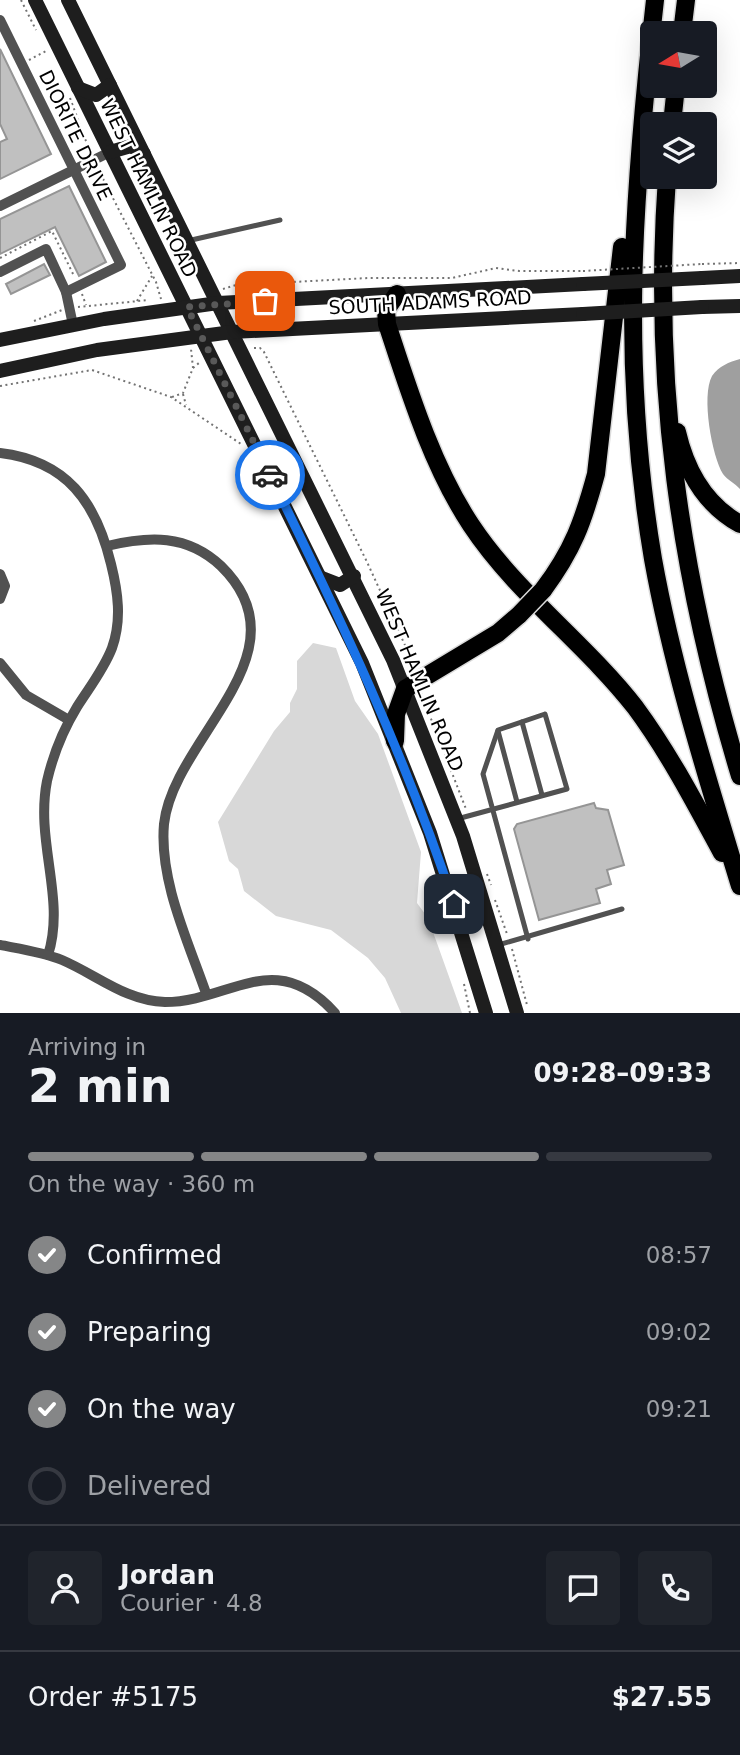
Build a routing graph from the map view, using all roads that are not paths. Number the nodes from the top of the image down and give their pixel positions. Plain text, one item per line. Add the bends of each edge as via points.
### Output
1 (35, 0) edge
2 (68, 0) edge
3 (655, 0) edge
4 (686, 0) edge
5 (0, 20) edge
6 (683, 21) edge
7 (110, 85) junction
8 (78, 88) junction
9 (110, 152) junction
10 (145, 155) junction
11 (637, 165) junction
12 (74, 170) junction
13 (666, 189) edge
14 (0, 206) edge
15 (280, 220) dead end
16 (187, 241) junction
17 (0, 272) edge
18 (740, 276) edge
19 (66, 292) junction
20 (397, 294) junction
21 (221, 296) junction
22 (740, 306) edge
23 (187, 307) junction
24 (387, 324) junction
25 (73, 325) junction
26 (232, 332) junction
27 (201, 335) junction
28 (1, 341) edge
29 (664, 362) junction
30 (0, 371) edge
31 (0, 453) edge
32 (740, 524) edge
33 (107, 546) junction
34 (0, 574) edge
35 (354, 576) junction
36 (321, 578) junction
37 (0, 599) edge
38 (0, 663) edge
39 (405, 689) junction
40 (69, 720) junction
41 (522, 722) junction
42 (498, 730) junction
43 (395, 741) junction
44 (740, 776) edge
45 (542, 796) junction
46 (517, 802) junction
47 (492, 810) junction
48 (457, 819) junction
49 (740, 887) edge
50 (622, 909) dead end
51 (528, 939) junction
52 (0, 945) edge
53 (498, 945) junction
54 (48, 955) junction
55 (206, 993) junction
56 (335, 1013) edge
57 (486, 1013) edge
58 (517, 1013) edge

1 - 8 main road, WEST HAMLIN ROAD
2 - 7 main road, WEST HAMLIN ROAD
3 - 11 highway
4 - 6 highway
5 - 12 street, DIORITE DRIVE
7 - 8 main road via 96,95
7 - 10 main road, WEST HAMLIN ROAD
8 - 9 main road, WEST HAMLIN ROAD
9 - 10 main road via 131,146
9 - 12 street
9 - 23 main road, WEST HAMLIN ROAD
10 - 16 main road, WEST HAMLIN ROAD
11 - 39 highway, bridge via 616,287 596,474 567,559 543,590 498,633
11 - 49 highway via 631,327 645,500 676,667
12 - 14 street
12 - 19 street, DIORITE DRIVE via 121,264
13 - 29 highway
15 - 16 lane
16 - 21 main road, WEST HAMLIN ROAD
17 - 19 street via 46,249
18 - 20 main road, SOUTH ADAMS ROAD, bridge via 702,271 583,277
19 - 25 street
20 - 21 main road, SOUTH ADAMS ROAD
20 - 24 highway via 386,310
21 - 23 main road, SOUTH ADAMS ROAD
21 - 26 main road, WEST HAMLIN ROAD
22 - 24 main road, SOUTH ADAMS ROAD, bridge
23 - 25 main road, SOUTH ADAMS ROAD
23 - 27 main road, WEST HAMLIN ROAD
24 - 26 main road, SOUTH ADAMS ROAD
24 - 49 highway via 429,439 472,527 634,706 683,781
25 - 28 main road, SOUTH ADAMS ROAD
26 - 27 main road, SOUTH ADAMS ROAD
26 - 35 main road, WEST HAMLIN ROAD
27 - 30 main road, SOUTH ADAMS ROAD via 97,350
27 - 36 main road, WEST HAMLIN ROAD
29 - 32 highway via 679,441 692,475 713,504
29 - 44 highway via 675,497 690,585
31 - 33 street via 40,463 73,485 98,520
33 - 40 street via 118,593 116,631 107,659
33 - 55 street via 154,538 198,550 229,575 249,621 249,648 241,676 180,772 164,823 167,871
34 - 37 street via 5,586
35 - 36 main road via 340,585
35 - 39 main road, WEST HAMLIN ROAD
36 - 43 main road, WEST HAMLIN ROAD
38 - 40 street via 26,695
39 - 43 highway
39 - 48 main road, WEST HAMLIN ROAD
40 - 54 street via 53,760 45,799 44,838 55,913
41 - 42 lane
41 - 45 lane
41 - 45 lane via 545,715 567,789
42 - 46 lane
42 - 47 lane via 483,774
43 - 57 main road, WEST HAMLIN ROAD via 440,863
45 - 46 lane
46 - 47 lane
47 - 48 lane
47 - 51 lane
48 - 53 main road, WEST HAMLIN ROAD
50 - 51 lane
51 - 53 lane
52 - 54 street
53 - 58 main road, WEST HAMLIN ROAD
54 - 55 street via 137,998 174,1001
55 - 56 street via 269,980 310,993

